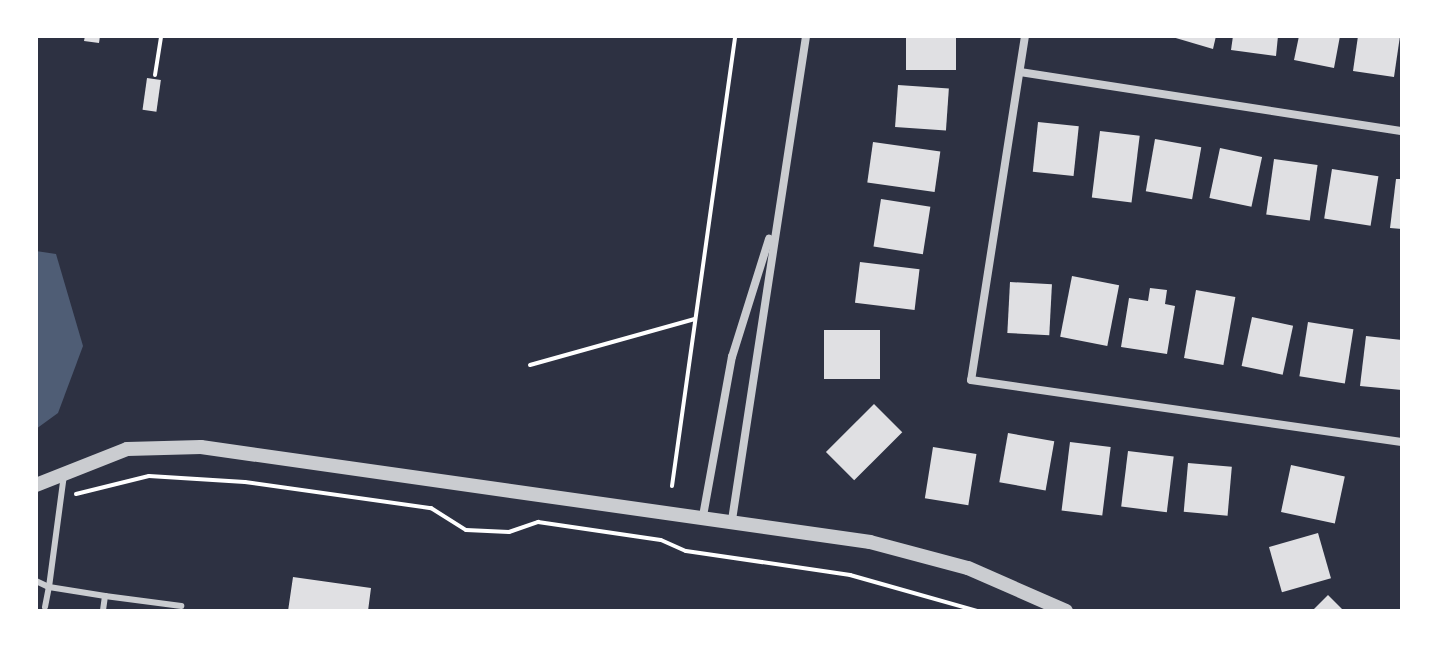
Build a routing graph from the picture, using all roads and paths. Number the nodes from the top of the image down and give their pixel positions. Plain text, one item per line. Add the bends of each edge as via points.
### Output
1 (161, 36) edge
2 (735, 36) edge
3 (806, 36) edge
4 (1025, 36) edge
5 (1020, 72) junction
6 (155, 75) dead end
7 (1402, 131) edge
8 (775, 219) junction
9 (695, 319) junction
10 (530, 365) dead end
11 (1402, 442) edge
12 (64, 470) junction
13 (36, 485) edge
14 (672, 486) dead end
15 (63, 500) junction
16 (703, 516) junction
17 (732, 520) junction
18 (36, 581) edge
19 (49, 587) junction
20 (105, 596) junction
21 (181, 606) dead end
22 (45, 607) dead end
23 (103, 611) edge
24 (977, 611) edge
25 (1066, 611) edge

1 - 6 path
2 - 9 path
3 - 8 street
4 - 5 street
5 - 7 street
5 - 11 street via 971,380
8 - 16 street via 732,357
8 - 17 street via 758,376
9 - 10 path
9 - 14 path
12 - 13 street
12 - 15 lane
12 - 16 street via 127,449 201,447
15 - 19 lane
15 - 24 path via 149,476 245,482 431,508 466,530 509,532 538,522 661,540 686,551 850,575
16 - 17 street
17 - 25 street via 870,542 968,568
18 - 19 lane
19 - 20 lane
19 - 22 lane
20 - 21 lane
20 - 23 lane

